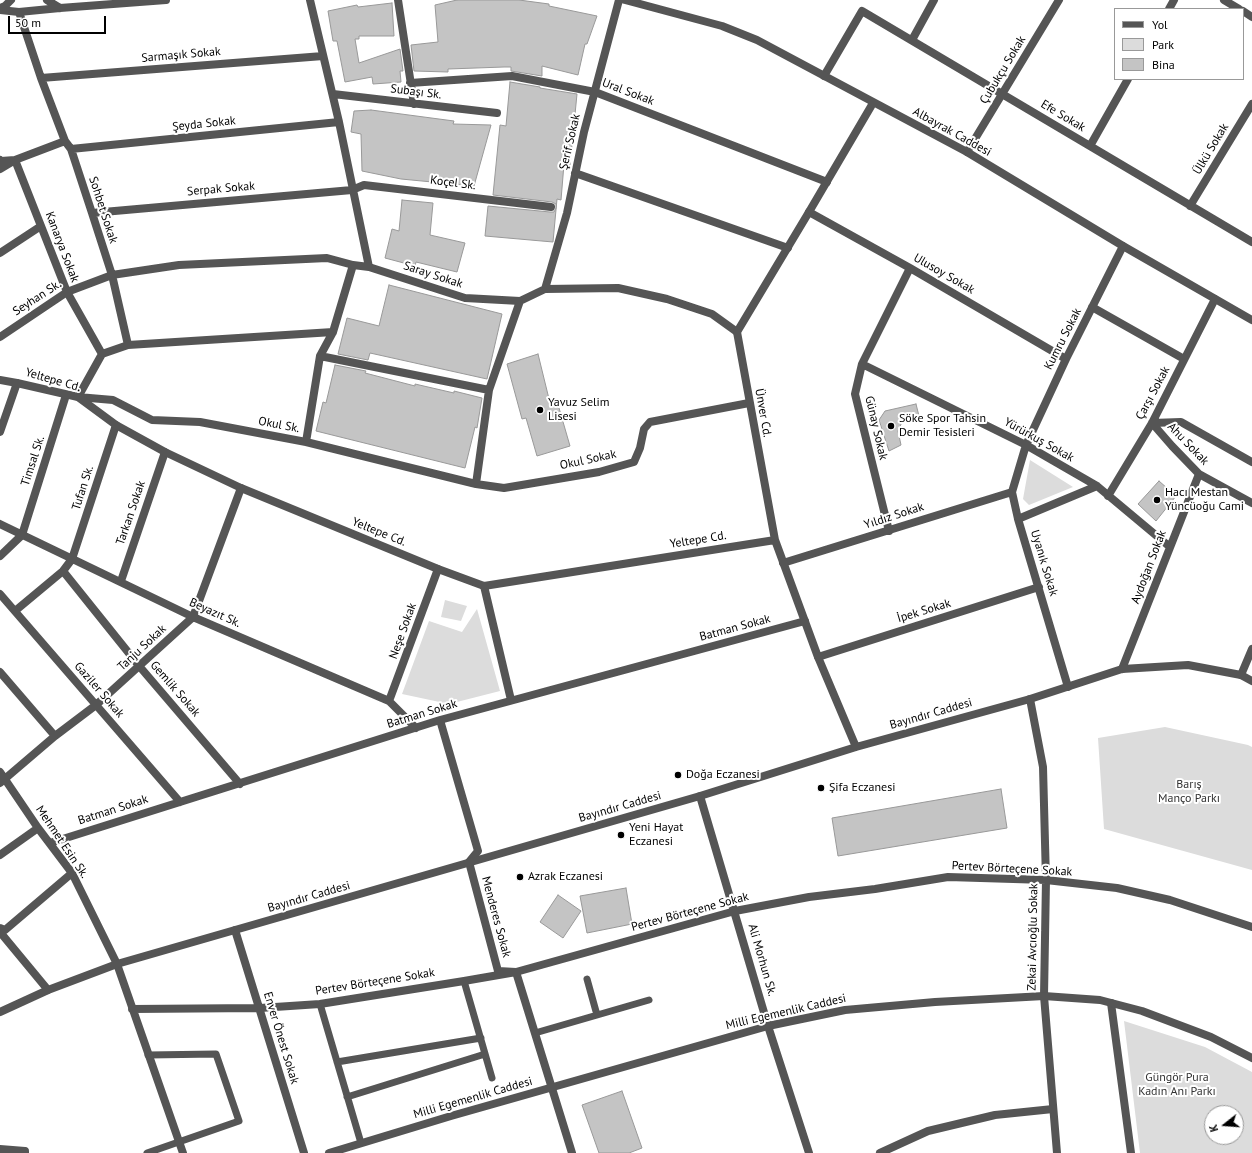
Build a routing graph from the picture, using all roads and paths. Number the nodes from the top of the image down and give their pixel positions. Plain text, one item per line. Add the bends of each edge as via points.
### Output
1 (11, 0) edge
2 (47, 0) edge
3 (166, 0) edge
4 (310, 0) edge
5 (398, 0) edge
6 (619, 0) edge
7 (625, 0) edge
8 (934, 0) edge
9 (1059, 0) edge
10 (1224, 0) edge
11 (60, 8) junction
12 (1237, 8) edge
13 (0, 9) edge
14 (19, 12) junction
15 (912, 40) junction
16 (323, 56) junction
17 (824, 76) junction
18 (41, 78) junction
19 (1127, 80) edge
20 (410, 83) junction
21 (595, 92) junction
22 (333, 94) junction
23 (1002, 94) junction
24 (873, 102) junction
25 (414, 104) junction
26 (1252, 104) edge
27 (497, 113) dead end
28 (339, 122) junction
29 (65, 141) junction
30 (1090, 146) junction
31 (71, 149) junction
32 (967, 152) junction
33 (0, 160) edge
34 (15, 160) junction
35 (0, 169) edge
36 (575, 173) junction
37 (826, 182) junction
38 (352, 190) junction
39 (1190, 206) junction
40 (551, 207) dead end
41 (809, 212) junction
42 (92, 213) junction
43 (41, 226) junction
44 (1252, 242) edge
45 (1123, 246) junction
46 (788, 248) junction
47 (0, 253) edge
48 (353, 265) junction
49 (369, 267) junction
50 (910, 268) junction
51 (112, 275) junction
52 (545, 289) junction
53 (67, 292) junction
54 (1215, 299) junction
55 (520, 301) junction
56 (1092, 307) junction
57 (1252, 320) edge
58 (333, 332) junction
59 (737, 332) junction
60 (0, 337) edge
61 (128, 345) junction
62 (102, 354) junction
63 (320, 356) junction
64 (1066, 359) junction
65 (1184, 359) junction
66 (862, 364) junction
67 (0, 380) edge
68 (17, 383) junction
69 (489, 390) junction
70 (66, 395) junction
71 (78, 397) junction
72 (749, 403) junction
73 (1152, 423) junction
74 (116, 425) junction
75 (0, 432) edge
76 (306, 442) junction
77 (1026, 444) junction
78 (165, 452) junction
79 (1252, 462) edge
80 (1199, 474) junction
81 (476, 484) junction
82 (1097, 486) junction
83 (241, 488) junction
84 (1012, 492) junction
85 (1108, 496) junction
86 (1252, 503) edge
87 (1018, 519) junction
88 (0, 524) edge
89 (889, 531) junction
90 (22, 535) junction
91 (775, 540) junction
92 (1170, 546) junction
93 (0, 556) edge
94 (72, 559) junction
95 (784, 563) junction
96 (438, 569) junction
97 (63, 571) junction
98 (121, 581) junction
99 (484, 586) junction
100 (1039, 587) junction
101 (0, 594) edge
102 (15, 611) junction
103 (194, 617) junction
104 (805, 621) junction
105 (1252, 649) edge
106 (818, 657) junction
107 (140, 667) junction
108 (1122, 669) junction
109 (0, 672) edge
110 (1241, 675) junction
111 (1252, 681) edge
112 (1068, 687) junction
113 (1030, 699) junction
114 (511, 700) junction
115 (389, 701) junction
116 (96, 705) junction
117 (440, 720) junction
118 (416, 728) junction
119 (55, 736) junction
120 (856, 747) junction
121 (2, 778) edge
122 (240, 784) junction
123 (700, 796) junction
124 (180, 802) junction
125 (38, 828) junction
126 (50, 843) junction
127 (0, 855) edge
128 (469, 862) junction
129 (72, 873) junction
130 (1046, 880) junction
131 (735, 911) junction
132 (1252, 927) edge
133 (0, 928) edge
134 (235, 930) junction
135 (0, 932) edge
136 (117, 964) junction
137 (516, 972) junction
138 (586, 979) dead end
139 (464, 980) junction
140 (48, 990) junction
141 (1044, 996) junction
142 (649, 1000) dead end
143 (1111, 1003) junction
144 (320, 1004) junction
145 (260, 1008) junction
146 (132, 1009) junction
147 (0, 1012) edge
148 (597, 1015) junction
149 (768, 1026) junction
150 (535, 1033) junction
151 (481, 1038) junction
152 (485, 1054) junction
153 (148, 1055) junction
154 (1252, 1058) edge
155 (337, 1062) junction
156 (492, 1078) dead end
157 (552, 1088) junction
158 (347, 1097) junction
159 (1053, 1109) junction
160 (179, 1142) junction
161 (361, 1143) junction
162 (1, 1149) edge
163 (25, 1153) edge
164 (146, 1153) edge
165 (183, 1153) edge
166 (304, 1153) edge
167 (329, 1153) edge
168 (572, 1153) edge
169 (809, 1153) edge
170 (880, 1153) edge
171 (1057, 1153) edge
172 (1130, 1153) edge

1 - 13 street
2 - 11 street
3 - 11 street
4 - 16 street
5 - 20 street
6 - 21 street, Şerif Sokak
7 - 17 street, Albayrak Caddesi via 722,26 757,40
8 - 15 street
9 - 23 street, Çubukçu Sokak
10 - 12 street
11 - 14 street
13 - 14 street
14 - 18 street, Sohbet Sokak
15 - 17 street, Efe Sokak via 862,11
15 - 23 street, Efe Sokak
16 - 18 street, Sarmaşık Sokak
16 - 22 street
17 - 24 street, Albayrak Caddesi
18 - 29 street, Sohbet Sokak
19 - 30 street
20 - 21 street, Ural Sokak via 512,76
20 - 25 street
21 - 36 street, Şerif Sokak
21 - 37 street, Ural Sokak
22 - 25 street, Subaşı Sk.
22 - 28 street
23 - 30 street, Efe Sokak
23 - 32 street, Çubukçu Sokak
24 - 32 street, Albayrak Caddesi
24 - 37 street
25 - 27 street, Subaşı Sk.
26 - 39 street, Ülkü Sokak
28 - 31 street, Şeyda Sokak
28 - 38 street
29 - 31 street, Sohbet Sokak
29 - 34 street
30 - 39 street, Efe Sokak
31 - 42 street, Sohbet Sokak
32 - 45 street, Albayrak Caddesi
33 - 34 street
34 - 35 street
34 - 43 street, Kanarya Sokak
36 - 46 street
36 - 52 street, Şerif Sokak via 567,213
37 - 41 street
38 - 40 street, Koçel Sk. via 364,185
38 - 42 street, Serpak Sokak
38 - 49 street
39 - 44 street, Efe Sokak
41 - 46 street
41 - 50 street, Ulusoy Sokak
42 - 51 street, Sohbet Sokak
43 - 47 street
43 - 53 street, Kanarya Sokak
45 - 54 street, Albayrak Caddesi
45 - 56 street, Kumru Sokak
46 - 59 street
48 - 49 street, Saray Sokak
48 - 51 street, Saray Sokak via 327,258 275,260 179,265
48 - 58 street
49 - 55 street, Saray Sokak via 465,298
50 - 64 street, Ulusoy Sokak
50 - 66 street, Günay Sokak
51 - 53 street, Seyhan Sk.
51 - 61 street, Sohbet Sokak
52 - 55 street, Saray Sokak
52 - 59 street, Saray Sokak via 618,288 712,314
53 - 60 street, Seyhan Sk.
53 - 62 street, Kanarya Sokak
54 - 57 street, Albayrak Caddesi
54 - 65 street, Çarşı Sokak
55 - 69 street
56 - 64 street, Kumru Sokak
56 - 65 street
58 - 61 street
58 - 63 street
59 - 72 street, Ünver Cd.
61 - 62 street
62 - 71 street
63 - 69 street
63 - 76 street
64 - 77 street, Kumru Sokak
65 - 73 street, Çarşı Sokak
66 - 77 street, Yürürkuş Sokak
66 - 89 street, Günay Sokak via 855,394
67 - 68 street, Yeltepe Cd.
68 - 70 street, Yeltepe Cd.
68 - 75 street
69 - 81 street
70 - 71 street, Yeltepe Cd.
70 - 90 street, Timsal Sk.
71 - 74 street, Yeltepe Cd.
71 - 76 street, Okul Sk. via 113,400 152,420 200,422
72 - 81 street, Okul Sokak via 650,422 644,429 634,462 599,472 504,488
72 - 91 street, Ünver Cd.
73 - 79 street via 1182,422
73 - 80 street, Ahu Sokak
73 - 85 street, Çarşı Sokak
74 - 78 street, Yeltepe Cd.
74 - 94 street, Tufan Sk.
76 - 81 street, Okul Sk.
77 - 82 street, Yürürkuş Sokak
77 - 84 street, Uyanık Sokak
78 - 83 street, Yeltepe Cd.
78 - 98 street, Tarkan Sokak
80 - 86 street, Ahu Sokak
80 - 92 street, Aydoğan Sokak
82 - 85 street, Yürürkuş Sokak
82 - 87 street
83 - 96 street, Yeltepe Cd.
83 - 103 street, Tanju Sokak
84 - 87 street, Uyanık Sokak
84 - 89 street, Yıldız Sokak
85 - 92 street, Yürürkuş Sokak
87 - 100 street, Uyanık Sokak
88 - 90 street, Beyazıt Sk.
89 - 95 street, Yıldız Sokak
90 - 93 street
90 - 94 street, Beyazıt Sk.
91 - 95 street, Ünver Cd.
91 - 99 street, Yeltepe Cd.
92 - 108 street, Aydoğan Sokak
94 - 97 street, Tufan Sk.
94 - 98 street, Beyazıt Sk.
95 - 104 street, Ünver Cd.
96 - 99 street, Yeltepe Cd.
96 - 115 street, Neşe Sokak
97 - 102 street, Tufan Sk.
97 - 107 street, Gemlik Sokak
98 - 103 street, Beyazıt Sk.
99 - 114 street
100 - 106 street, İpek Sokak
100 - 112 street, Uyanık Sokak
101 - 102 street, Gaziler Sokak
102 - 116 street, Gaziler Sokak
103 - 107 street, Tanju Sokak
103 - 115 street, Beyazıt Sk.
104 - 106 street, Ünver Cd.
104 - 114 street, Batman Sokak
105 - 110 street
106 - 120 street, Ünver Cd.
107 - 116 street, Tanju Sokak
107 - 122 street, Gemlik Sokak
108 - 110 street, Bayındır Caddesi via 1188,665
108 - 112 street, Bayındır Caddesi
109 - 119 street
110 - 111 street, Bayındır Caddesi
112 - 113 street, Bayındır Caddesi
113 - 120 street, Bayındır Caddesi
113 - 130 street, Zekai Avcıoğlu Sokak via 1043,767
114 - 117 street, Batman Sokak
115 - 118 street, Beyazıt Sk.
116 - 119 street, Tanju Sokak
116 - 124 street, Gaziler Sokak
117 - 118 street, Batman Sokak
117 - 128 street via 478,851
118 - 122 street, Batman Sokak
119 - 121 street, Tanju Sokak
120 - 123 street, Bayındır Caddesi
121 - 125 street, Mehmet Esin Sk.
122 - 124 street, Batman Sokak
123 - 128 street, Bayındır Caddesi
123 - 131 street, Ali Morhun Sk.
124 - 126 street, Batman Sokak
125 - 126 street, Mehmet Esin Sk.
125 - 127 street
126 - 129 street, Mehmet Esin Sk.
128 - 134 street, Bayındır Caddesi
128 - 137 street, Menderes Sokak via 498,971
129 - 133 street via 5,930
129 - 136 street, Mehmet Esin Sk.
130 - 131 street, Pertev Börteçene Sokak via 948,877 809,897
130 - 132 street, Pertev Börteçene Sokak via 1117,888 1170,900
130 - 141 street, Zekai Avcıoğlu Sokak
131 - 137 street, Pertev Börteçene Sokak
131 - 149 street, Ali Morhun Sk.
134 - 136 street, Bayındır Caddesi
134 - 145 street, Enver Önest Sokak
135 - 140 street
136 - 140 street, Bayındır Caddesi
136 - 146 street, Mehmet Esin Sk.
137 - 139 street, Pertev Börteçene Sokak
137 - 150 street, Menderes Sokak
138 - 148 lane
139 - 144 street, Pertev Börteçene Sokak
139 - 151 lane
140 - 147 street, Bayındır Caddesi
141 - 143 street, Milli Egemenlik Caddesi
141 - 149 street, Milli Egemenlik Caddesi via 845,1010
141 - 159 street, Zekai Avcıoğlu Sokak
142 - 148 lane
143 - 154 street, Milli Egemenlik Caddesi via 1142,1011 1211,1037
143 - 172 street
144 - 145 street, Pertev Börteçene Sokak
144 - 155 lane
145 - 146 street, Pertev Börteçene Sokak
145 - 166 street, Enver Önest Sokak
146 - 153 street, Mehmet Esin Sk.
148 - 150 lane
149 - 157 street, Milli Egemenlik Caddesi
149 - 169 street, Ali Morhun Sk.
150 - 157 street, Menderes Sokak
151 - 152 lane
151 - 155 lane
152 - 156 lane
152 - 158 lane
153 - 160 street, Mehmet Esin Sk.
153 - 160 lane via 216,1054 239,1121
155 - 158 lane
157 - 161 street, Milli Egemenlik Caddesi
157 - 168 street, Menderes Sokak
158 - 161 lane
159 - 170 street via 996,1115 928,1131
159 - 171 street, Zekai Avcıoğlu Sokak
160 - 164 lane
160 - 165 street, Mehmet Esin Sk.
161 - 167 street, Milli Egemenlik Caddesi
162 - 163 street

